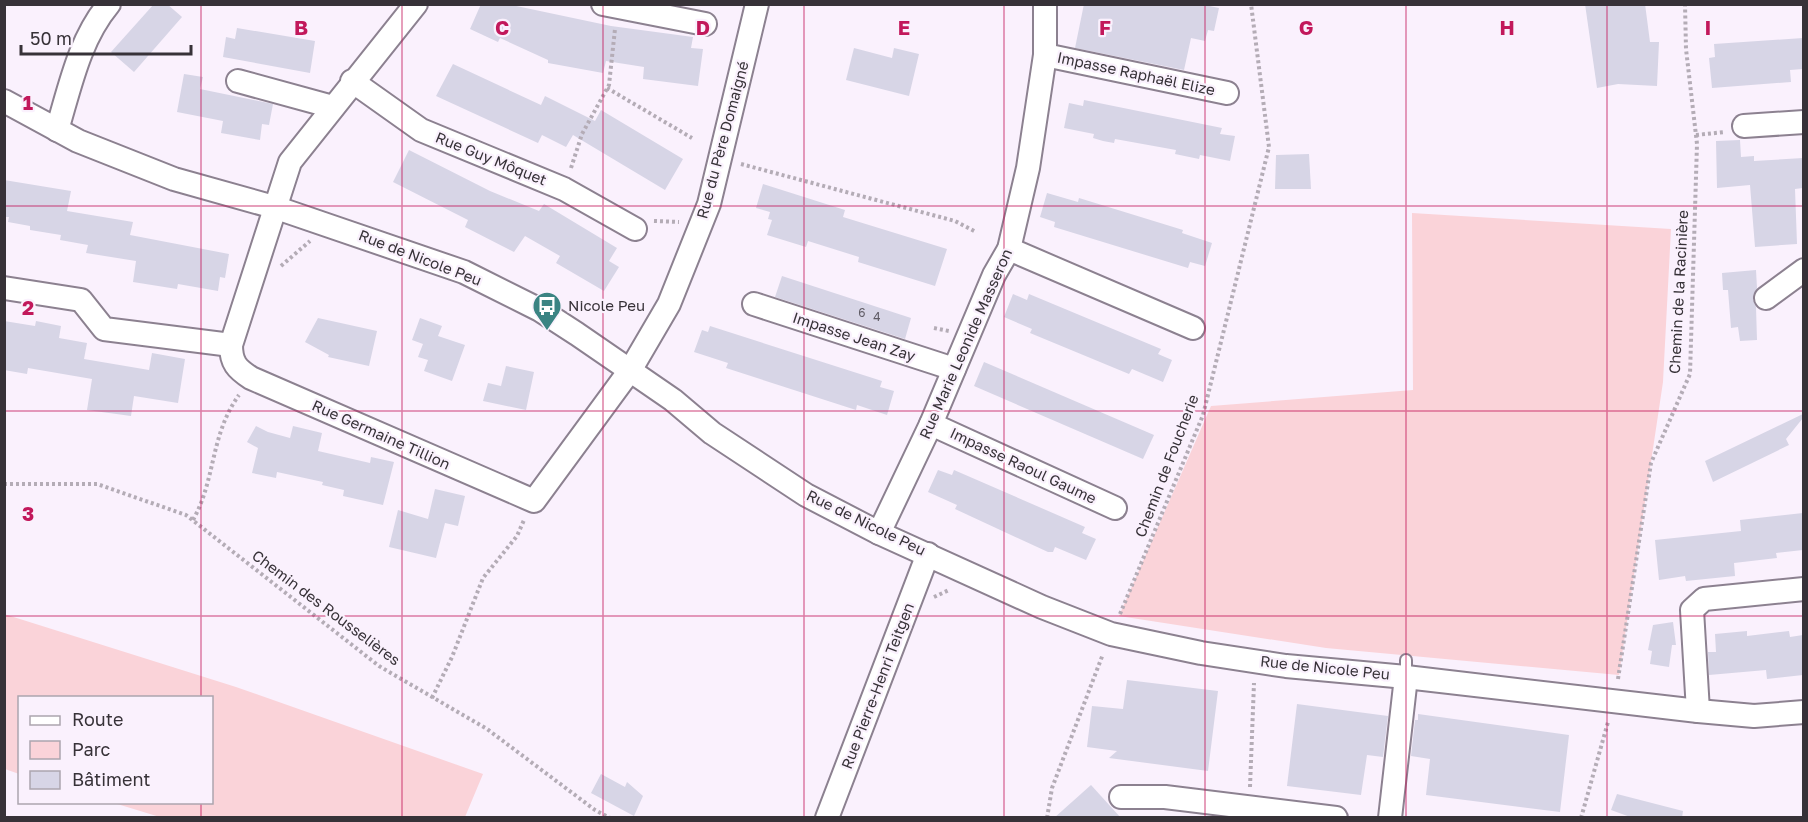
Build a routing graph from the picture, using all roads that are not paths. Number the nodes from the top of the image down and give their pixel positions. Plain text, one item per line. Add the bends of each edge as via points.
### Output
1 (416, 4) edge
2 (757, 4) edge
3 (1045, 4) edge
4 (96, 9) edge
5 (609, 12) edge
6 (705, 24) dead end
7 (1045, 55) junction
8 (238, 81) dead end
9 (352, 81) junction
10 (1227, 93) dead end
11 (4, 101) edge
12 (333, 107) junction
13 (1803, 122) edge
14 (1744, 126) road end
15 (57, 130) junction
16 (274, 207) junction
17 (641, 225) road end
18 (1009, 249) junction
19 (1803, 270) edge
20 (4, 288) edge
21 (1766, 298) dead end
22 (754, 304) dead end
23 (1193, 328) dead end
24 (231, 345) junction
25 (631, 369) junction
26 (954, 369) junction
27 (932, 424) junction
28 (1115, 508) dead end
29 (879, 533) junction
30 (928, 554) junction
31 (1803, 589) edge
32 (1406, 668) junction
33 (1698, 711) junction
34 (1803, 712) edge
35 (1121, 797) dead end
36 (1227, 811) edge
37 (827, 818) edge
38 (1336, 818) edge
39 (1390, 818) edge

1 - 9 street
2 - 25 street, Rue du Père Domaigné via 709,204 669,304
3 - 7 street, Rue Marie Leonide Masseron
4 - 15 street
5 - 6 street
7 - 10 street, Impasse Raphaël Elize
7 - 18 street, Rue Marie Leonide Masseron via 1028,168
8 - 12 street
9 - 12 street
9 - 17 street, Rue Guy Môquet via 421,130
11 - 15 street, Rue de Nicole Peu
12 - 16 street via 290,162
13 - 14 street
15 - 16 street, Rue de Nicole Peu via 174,179
16 - 24 street
16 - 25 street, Rue de Nicole Peu via 464,272 540,310
18 - 23 street
18 - 26 street, Rue Marie Leonide Masseron
19 - 21 street
20 - 24 street via 81,300 104,328
22 - 26 street, Impasse Jean Zay
24 - 25 street, Rue Germaine Tillion via 231,359 238,370 251,378 534,501
25 - 29 street, Rue de Nicole Peu via 712,433 806,495
26 - 27 street, Rue Marie Leonide Masseron
27 - 28 street, Impasse Raoul Gaume
27 - 29 street, Rue Marie Leonide Masseron
29 - 30 street, Rue de Nicole Peu
30 - 32 street, Rue de Nicole Peu via 1042,607 1112,634 1286,666
30 - 37 street, Rue Pierre-Henri Teitgen
31 - 33 street via 1704,599 1692,610
32 - 33 street, Rue de Nicole Peu
32 - 39 street
33 - 34 street, Rue de Nicole Peu via 1754,716
35 - 36 street via 1165,796
36 - 38 street

